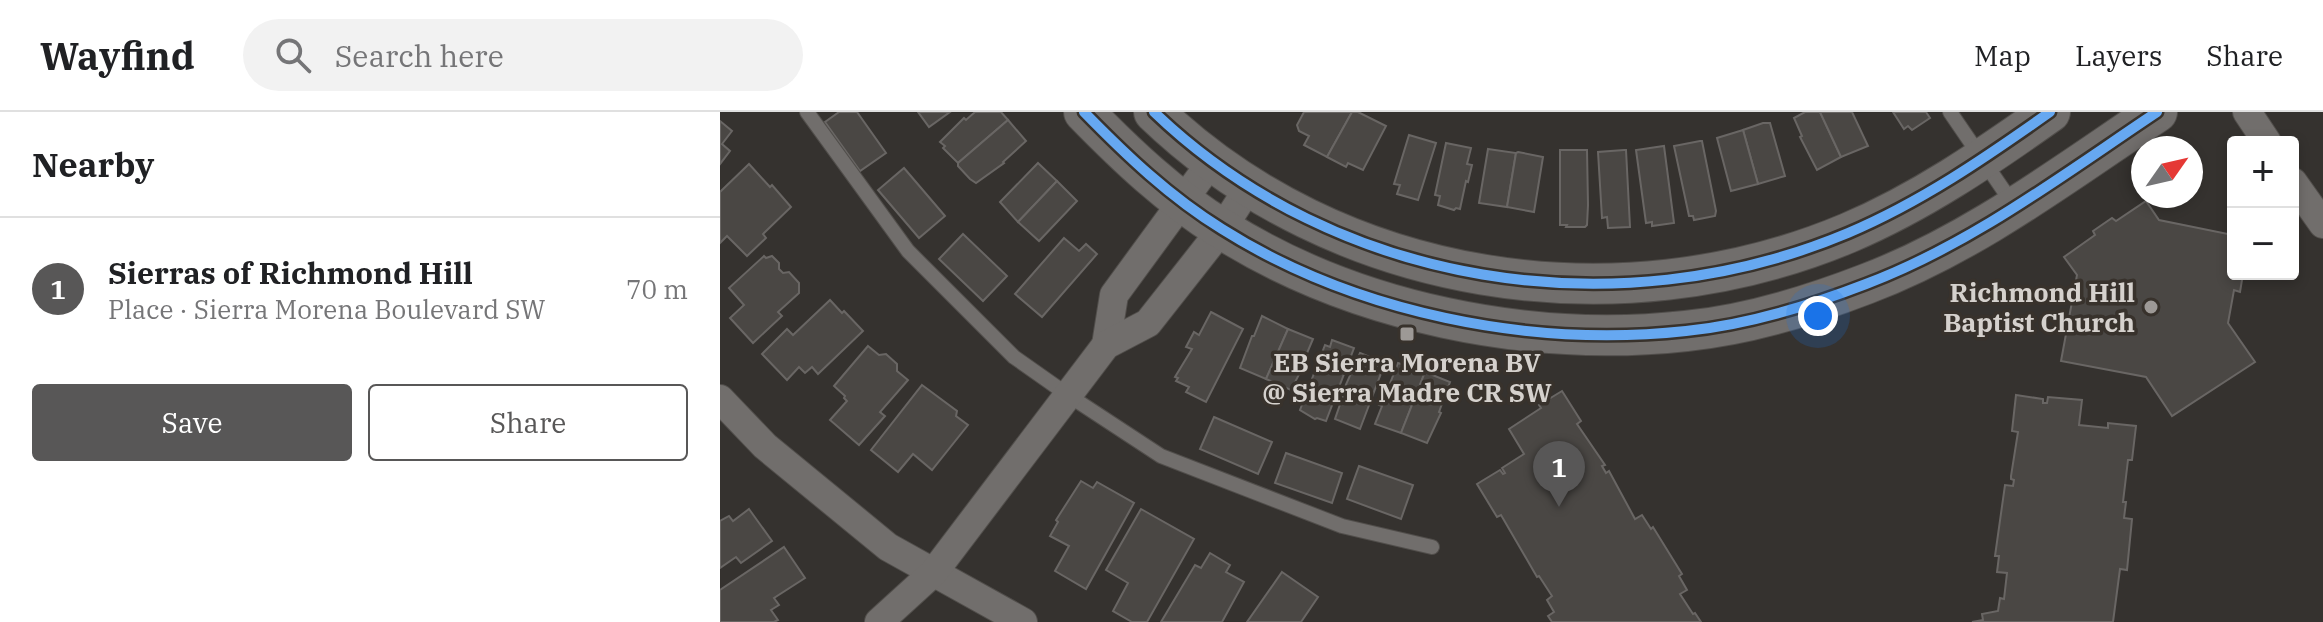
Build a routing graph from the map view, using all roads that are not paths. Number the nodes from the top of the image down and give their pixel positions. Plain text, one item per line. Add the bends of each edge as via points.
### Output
1 (807, 112) edge
2 (1084, 112) edge
3 (1154, 112) edge
4 (1950, 112) edge
5 (2050, 112) edge
6 (2157, 112) edge
7 (2247, 112) edge
8 (2263, 136) edge
9 (1982, 160) junction
10 (1212, 161) junction
11 (1249, 187) junction
12 (2299, 190) edge
13 (1181, 201) junction
14 (2015, 207) junction
15 (2323, 224) edge
16 (1222, 229) junction
17 (1106, 345) junction
18 (1068, 395) junction
19 (720, 399) edge
20 (1432, 547) dead end
21 (934, 572) junction
22 (879, 622) edge
23 (1023, 622) edge

1 - 18 lane via 908,251 1014,357
2 - 13 street
3 - 10 street
4 - 9 lane
5 - 9 street
6 - 14 street
7 - 8 street
9 - 11 street via 1893,212 1793,253 1683,277 1606,284 1520,281 1425,263 1334,232
9 - 14 lane
10 - 11 street
10 - 13 street
11 - 16 street
12 - 15 street
13 - 16 street
13 - 17 street via 1114,295
14 - 16 street via 1919,261 1810,304 1750,320 1637,335 1534,332 1433,315 1324,280
16 - 17 street via 1148,323
17 - 18 street
18 - 20 lane via 1161,456 1342,526
18 - 21 street
19 - 21 street via 765,446 888,547
21 - 22 street
21 - 23 street

